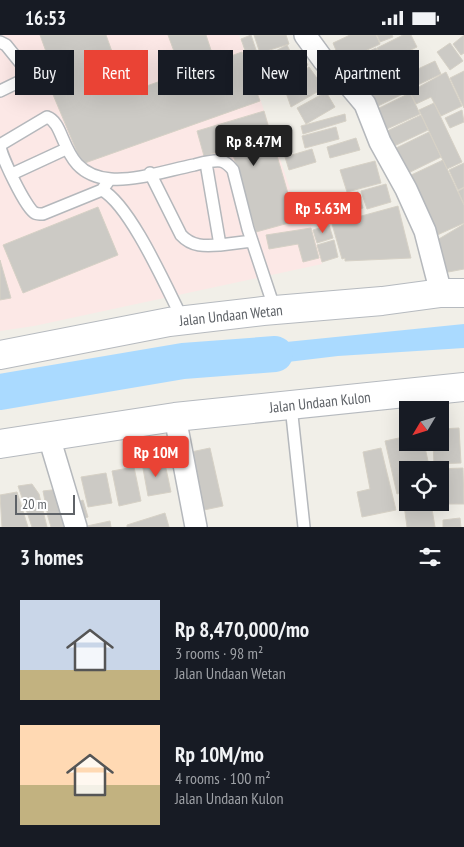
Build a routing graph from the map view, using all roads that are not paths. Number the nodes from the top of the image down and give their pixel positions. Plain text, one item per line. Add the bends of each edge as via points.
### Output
1 (305, 35) edge
2 (0, 42) edge
3 (0, 91) edge
4 (66, 149) junction
5 (206, 163) junction
6 (150, 173) junction
7 (12, 174) junction
8 (110, 179) junction
9 (102, 190) junction
10 (252, 241) junction
11 (220, 245) junction
12 (452, 293) edge
13 (275, 310) junction
14 (183, 320) junction
15 (0, 355) edge
16 (464, 387) edge
17 (291, 406) junction
18 (175, 417) junction
19 (49, 437) junction
20 (0, 444) edge
21 (76, 527) edge
22 (196, 527) edge
23 (304, 527) edge

1 - 12 street via 364,104
2 - 3 lane via 31,76
4 - 7 lane
4 - 7 lane via 52,119 42,119 0,145
4 - 8 lane via 81,169
5 - 6 lane
5 - 10 lane via 220,161 233,170
5 - 11 lane
6 - 8 lane
6 - 11 lane via 181,235 204,246
7 - 9 lane via 30,209 36,214
8 - 9 lane
9 - 14 lane via 119,203 158,269
10 - 11 lane
10 - 13 lane
12 - 13 main road, Jalan Undaan Wetan
13 - 14 main road, Jalan Undaan Wetan
14 - 15 main road, Jalan Undaan Wetan
16 - 17 main road, Jalan Undaan Kulon
17 - 18 main road, Jalan Undaan Kulon
17 - 23 lane
18 - 19 main road, Jalan Undaan Kulon
18 - 22 street
19 - 20 main road, Jalan Undaan Kulon
19 - 21 street

